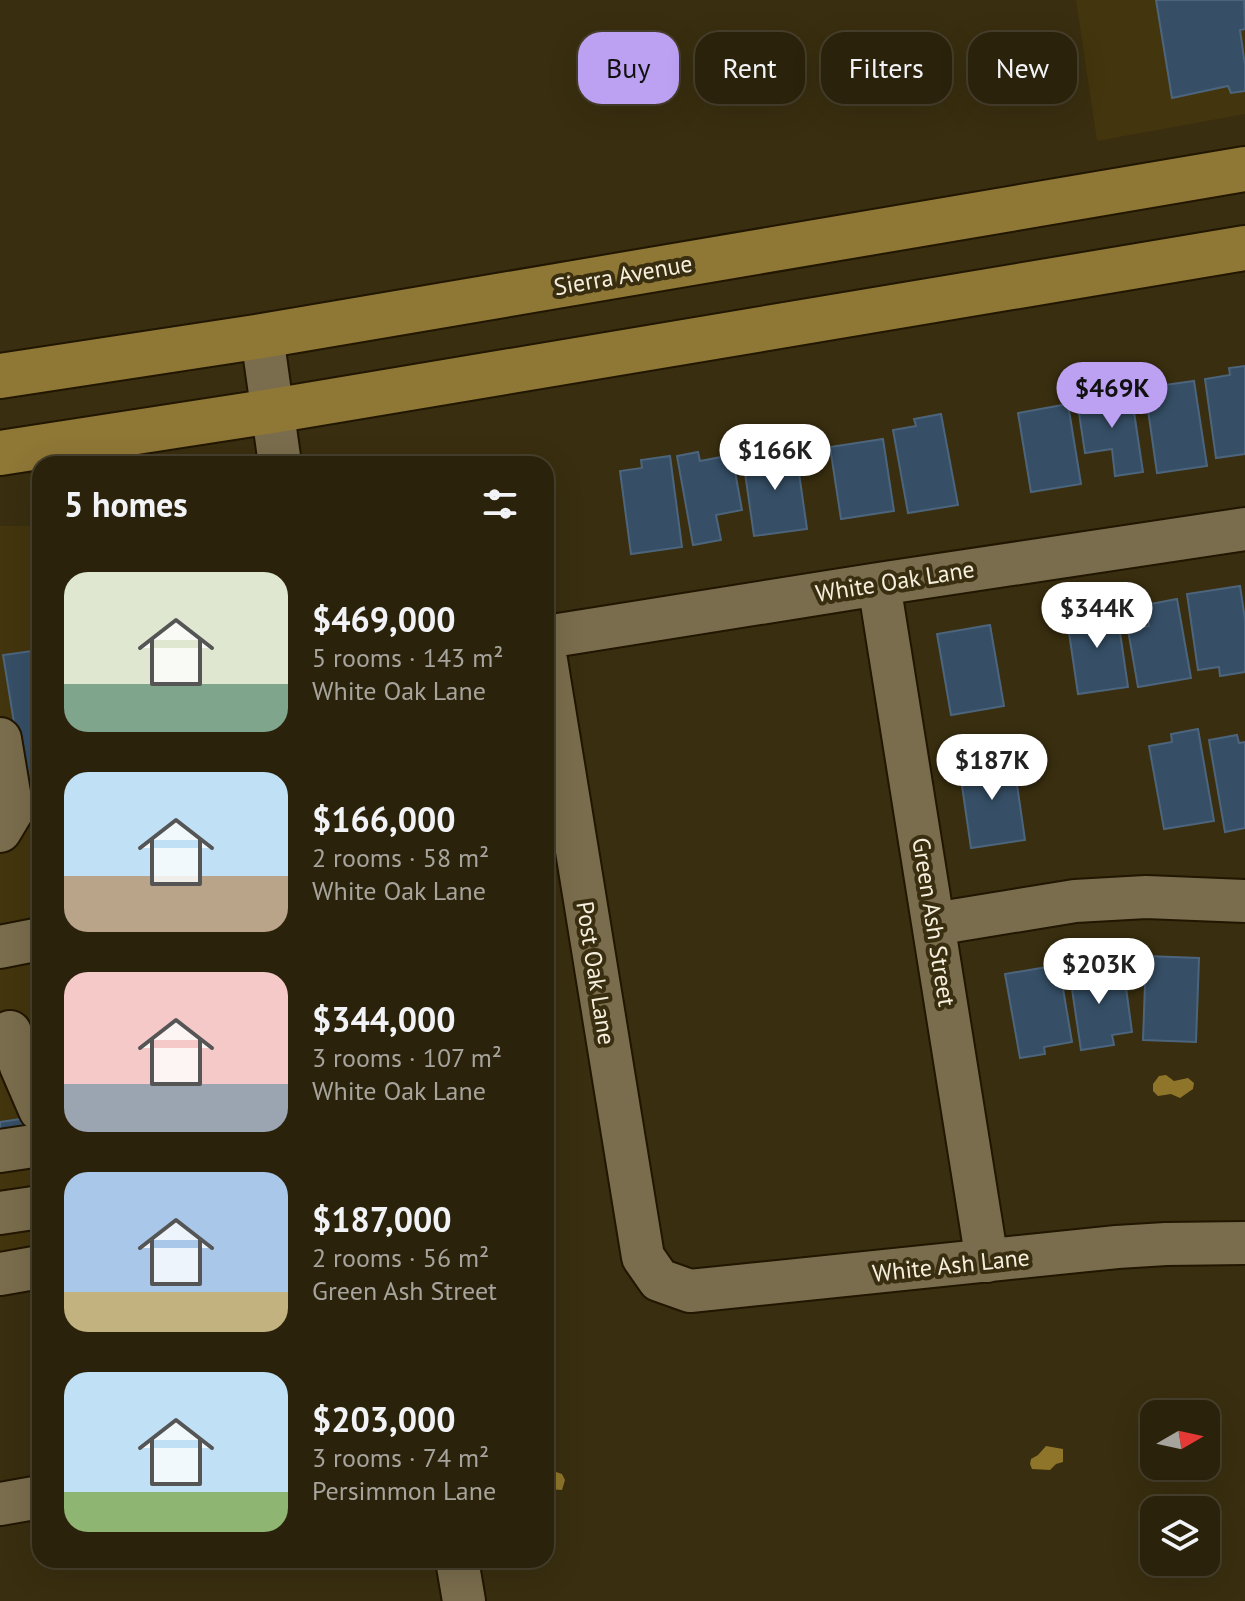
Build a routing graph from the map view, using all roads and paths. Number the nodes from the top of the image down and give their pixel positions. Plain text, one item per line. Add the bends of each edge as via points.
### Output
1 (1245, 169) edge
2 (1245, 248) edge
3 (262, 336) junction
4 (0, 376) edge
5 (272, 411) junction
6 (0, 453) edge
7 (279, 456) edge
8 (1245, 529) edge
9 (879, 584) junction
10 (554, 636) edge
11 (0, 739) edge
12 (554, 765) edge
13 (0, 831) edge
14 (560, 844) edge
15 (1245, 901) edge
16 (934, 924) junction
17 (32, 941) edge
18 (0, 947) edge
19 (10, 1056) edge
20 (32, 1096) edge
21 (32, 1146) edge
22 (0, 1151) edge
23 (32, 1208) edge
24 (0, 1213) edge
25 (1245, 1243) edge
26 (987, 1261) junction
27 (32, 1268) edge
28 (0, 1274) edge
29 (659, 1280) joint
30 (32, 1498) edge
31 (0, 1504) edge
32 (458, 1568) edge
33 (464, 1601) edge

1 - 3 main road, Sierra Avenue
2 - 5 main road
3 - 4 main road, Sierra Avenue
3 - 5 street
5 - 6 main road
5 - 7 street
8 - 9 street, White Oak Lane
9 - 10 street, White Oak Lane
9 - 16 street, Green Ash Street
11 - 13 street via 12,811
12 - 14 street, Post Oak Lane
14 - 29 street, Post Oak Lane via 643,1257
15 - 16 street via 1075,901
16 - 26 street, Green Ash Street
17 - 18 street
19 - 20 street
21 - 22 street
23 - 24 street
25 - 26 street, White Ash Lane via 1117,1247
26 - 29 street, White Ash Lane via 690,1291
27 - 28 street
30 - 31 street
32 - 33 street

